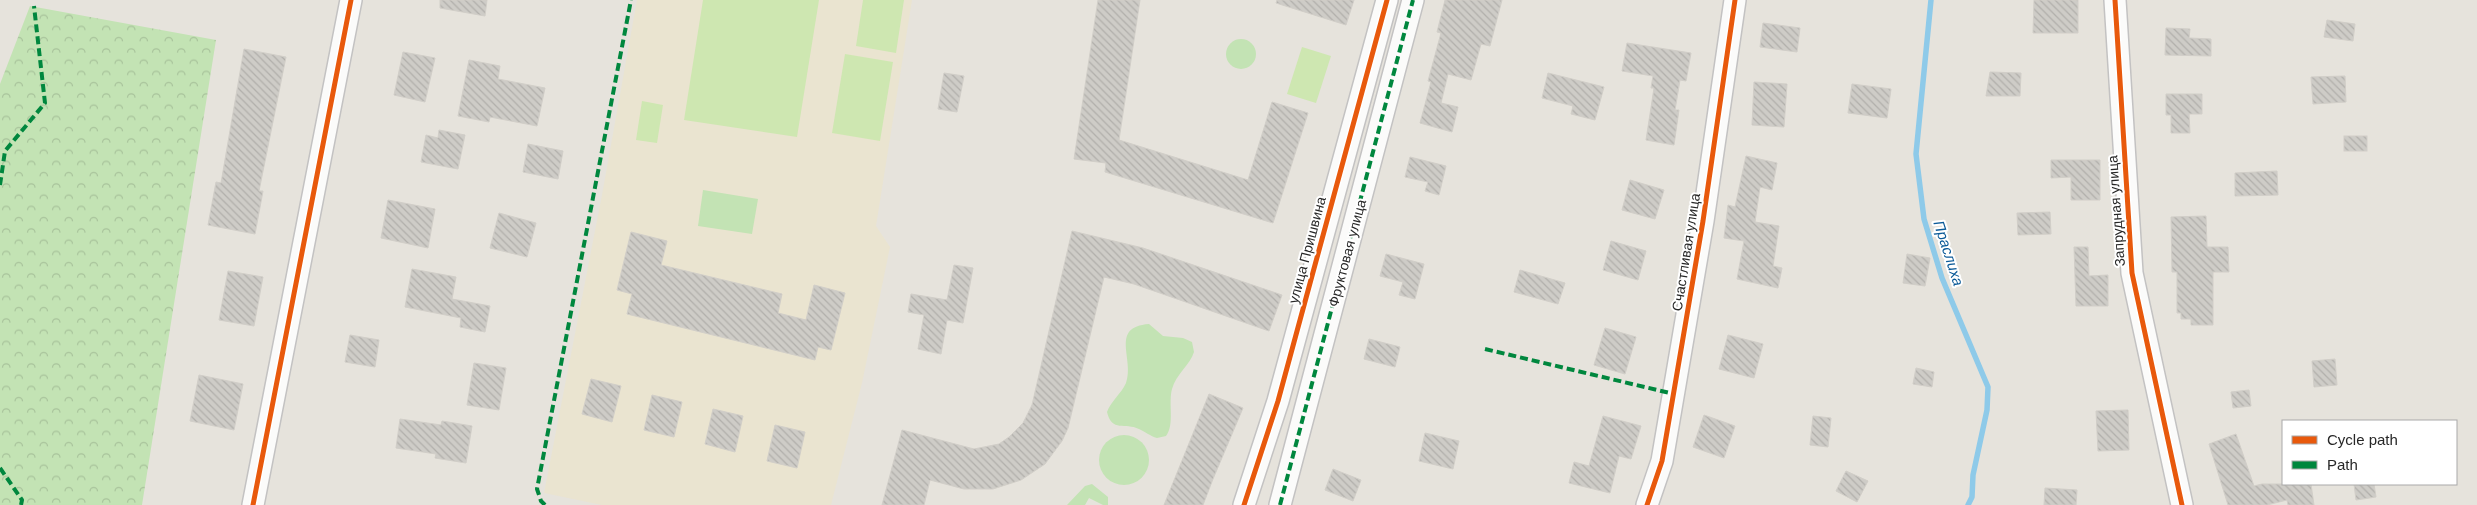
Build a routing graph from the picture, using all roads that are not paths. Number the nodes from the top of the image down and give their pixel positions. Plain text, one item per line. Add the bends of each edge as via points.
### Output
1 (351, 0) edge
2 (1387, 0) edge
3 (1413, 0) edge
4 (1735, 0) edge
5 (2115, 0) edge
6 (253, 505) edge
7 (1244, 505) edge
8 (1280, 505) edge
9 (1648, 505) edge
10 (2182, 505) edge

1 - 6 street
2 - 7 street, улица Пришвина via 1278,401
3 - 8 street, Фруктовая улица
4 - 9 street, Счастливая улица via 1703,221 1662,461
5 - 10 street, Запрудная улица via 2132,273

